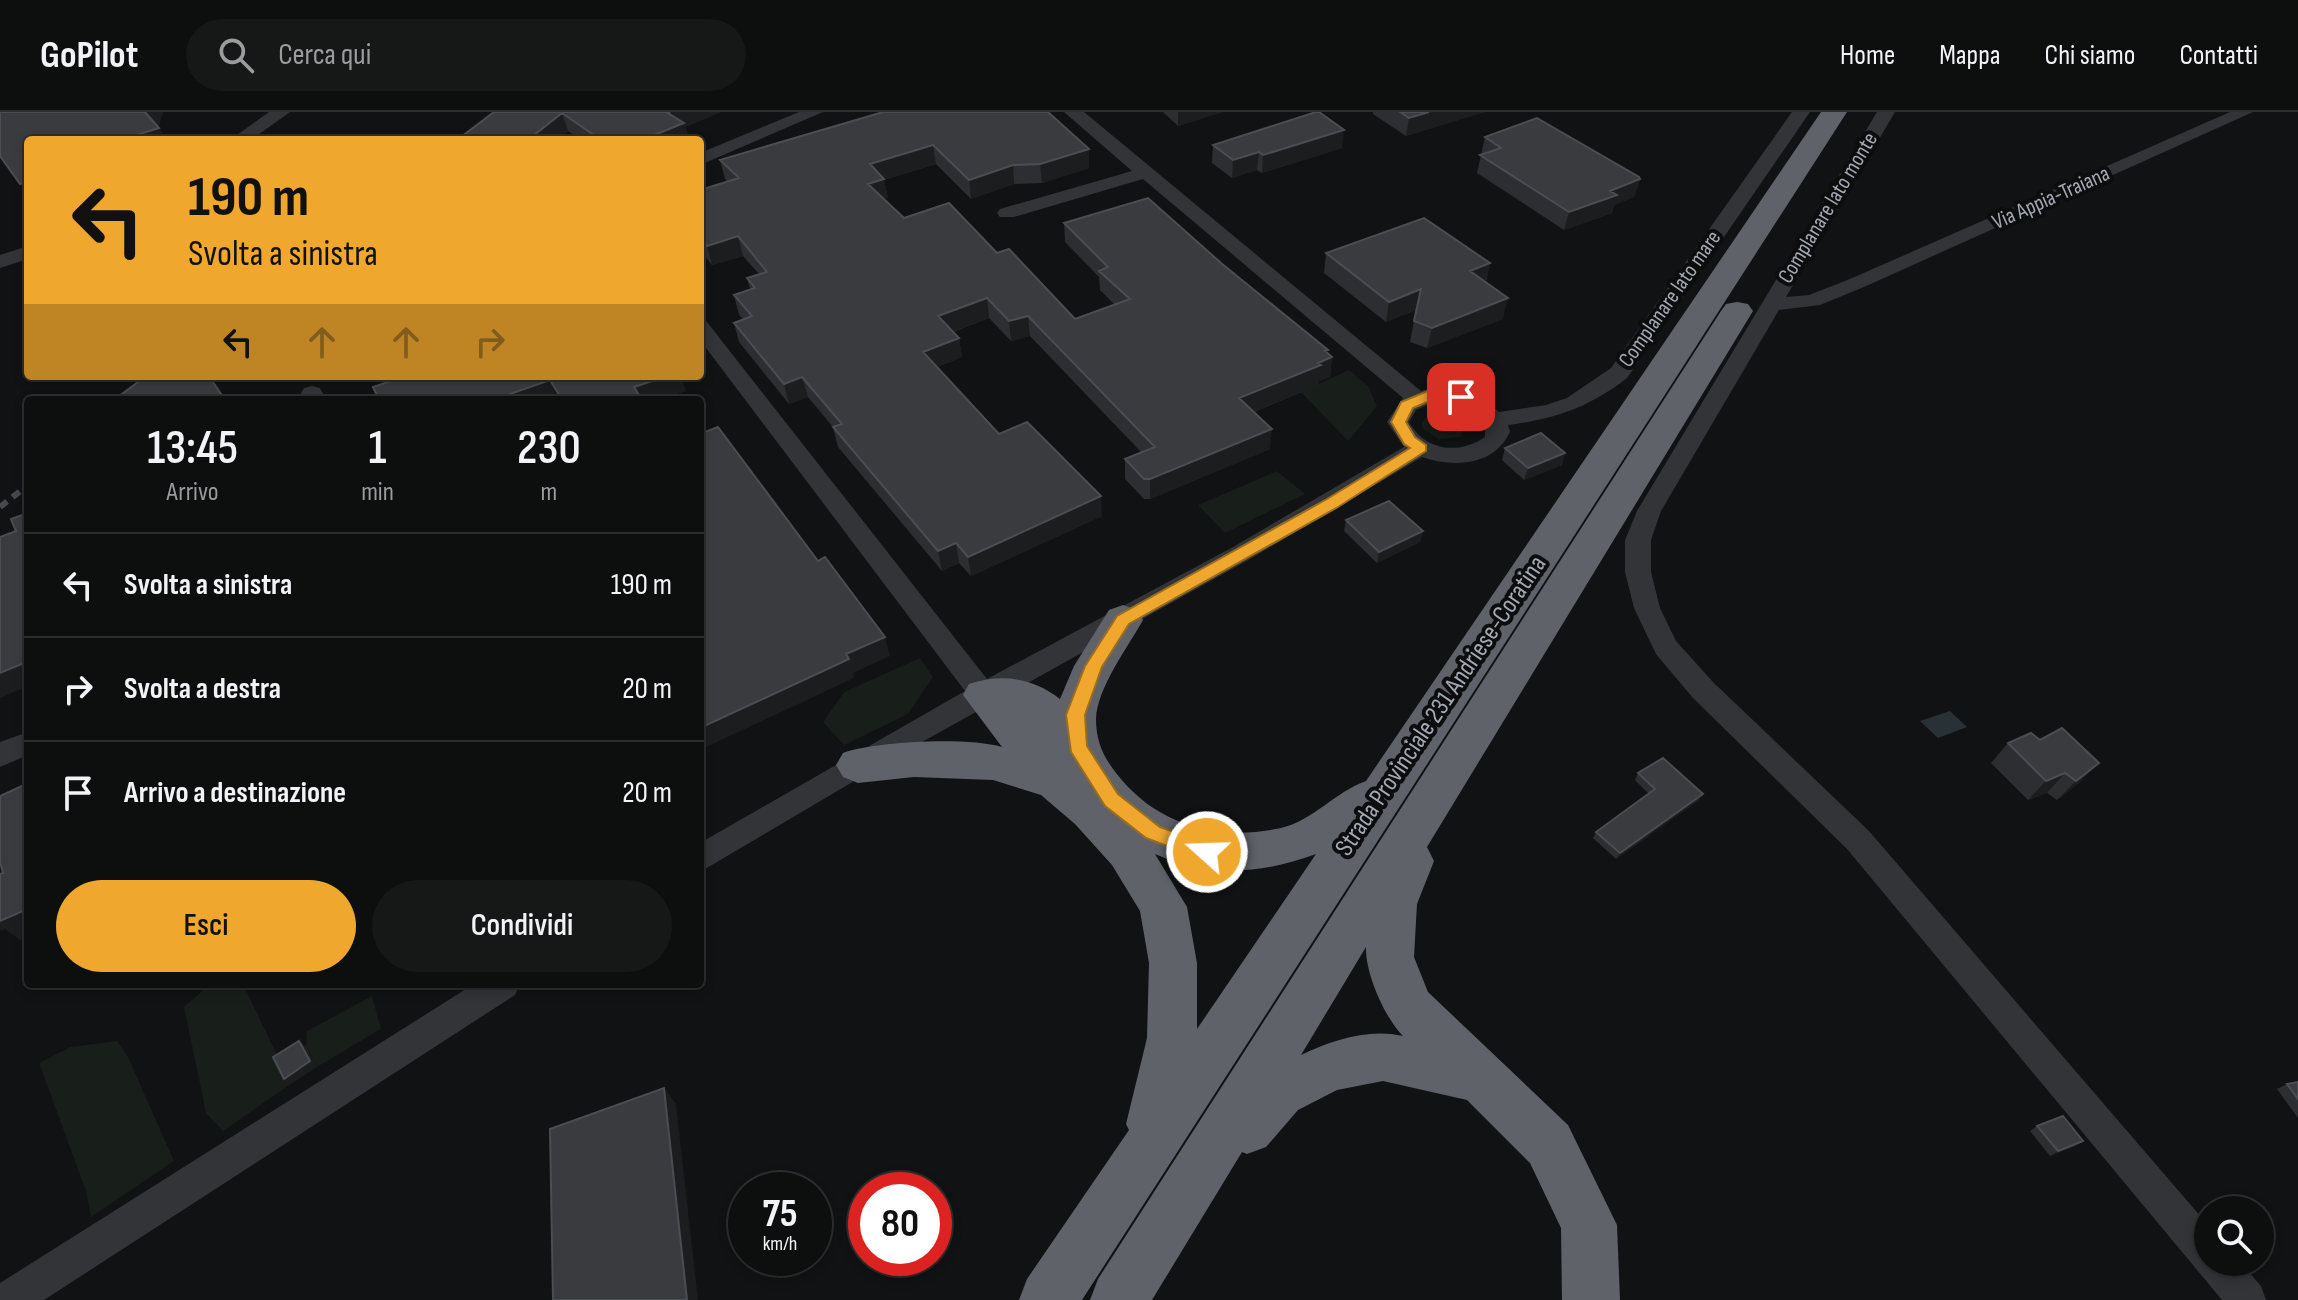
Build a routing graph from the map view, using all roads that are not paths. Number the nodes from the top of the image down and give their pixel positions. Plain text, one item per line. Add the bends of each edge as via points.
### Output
1 (281, 112) edge
2 (814, 112) edge
3 (1073, 112) edge
4 (1801, 112) edge
5 (1834, 112) edge
6 (1862, 112) edge
7 (1886, 112) edge
8 (2244, 112) edge
9 (245, 136) edge
10 (704, 158) edge
11 (1145, 173) junction
12 (1007, 213) dead end
13 (24, 253) edge
14 (0, 262) edge
15 (1806, 273) junction
16 (1857, 283) junction
17 (1770, 305) junction
18 (704, 331) edge
19 (1417, 399) junction
20 (1494, 420) junction
21 (1420, 448) junction
22 (1123, 620) junction
23 (984, 695) junction
24 (24, 745) edge
25 (0, 755) edge
26 (858, 765) junction
27 (1066, 765) junction
28 (1450, 768) junction
29 (1387, 789) junction
30 (704, 857) edge
31 (497, 988) edge
32 (1484, 1079) junction
33 (1148, 1149) junction
34 (1180, 1204) junction
35 (2194, 1237) edge
36 (2227, 1276) edge
37 (9, 1300) edge
38 (1048, 1300) edge
39 (1119, 1300) edge
40 (1591, 1300) edge
41 (2247, 1300) edge

1 - 9 street
2 - 10 street
3 - 11 street
4 - 20 street, Complanare lato mare via 1619,373 1590,397 1553,412
5 - 29 highway, Strada Provinciale 231 Andriese-Coratina
6 - 28 highway, Strada Provinciale 231 Andriese-Coratina
7 - 15 street, Complanare lato monte
8 - 16 street, Via Appia-Traiana
11 - 12 street
11 - 19 street
13 - 14 street
15 - 16 street
15 - 17 street, Complanare lato monte
16 - 17 street, Via Appia-Traiana via 1813,301
17 - 35 street, Complanare lato monte via 1649,511 1638,540 1638,572 1647,608 1666,647 1703,690 1858,840
18 - 23 street
19 - 20 street via 1461,397 1487,410
19 - 21 street via 1398,422
20 - 21 street via 1497,430 1484,449 1454,456
21 - 22 street
22 - 23 street
22 - 27 highway via 1094,666 1075,715
23 - 26 street
23 - 27 highway
24 - 25 street
26 - 27 highway via 914,760
26 - 30 street
27 - 29 highway via 1153,833 1207,852 1248,854 1308,838
27 - 33 highway via 1091,811 1128,851 1163,907 1173,963 1172,1038
28 - 32 highway via 1393,904 1390,957 1408,1007
28 - 34 highway, Strada Provinciale 231 Andriese-Coratina
29 - 33 highway, Strada Provinciale 231 Andriese-Coratina
31 - 37 street
32 - 34 highway via 1383,1056 1330,1067 1279,1092
32 - 40 highway via 1549,1144 1583,1212 1589,1225
33 - 38 highway, Strada Provinciale 231 Andriese-Coratina
34 - 39 highway, Strada Provinciale 231 Andriese-Coratina
36 - 41 street

